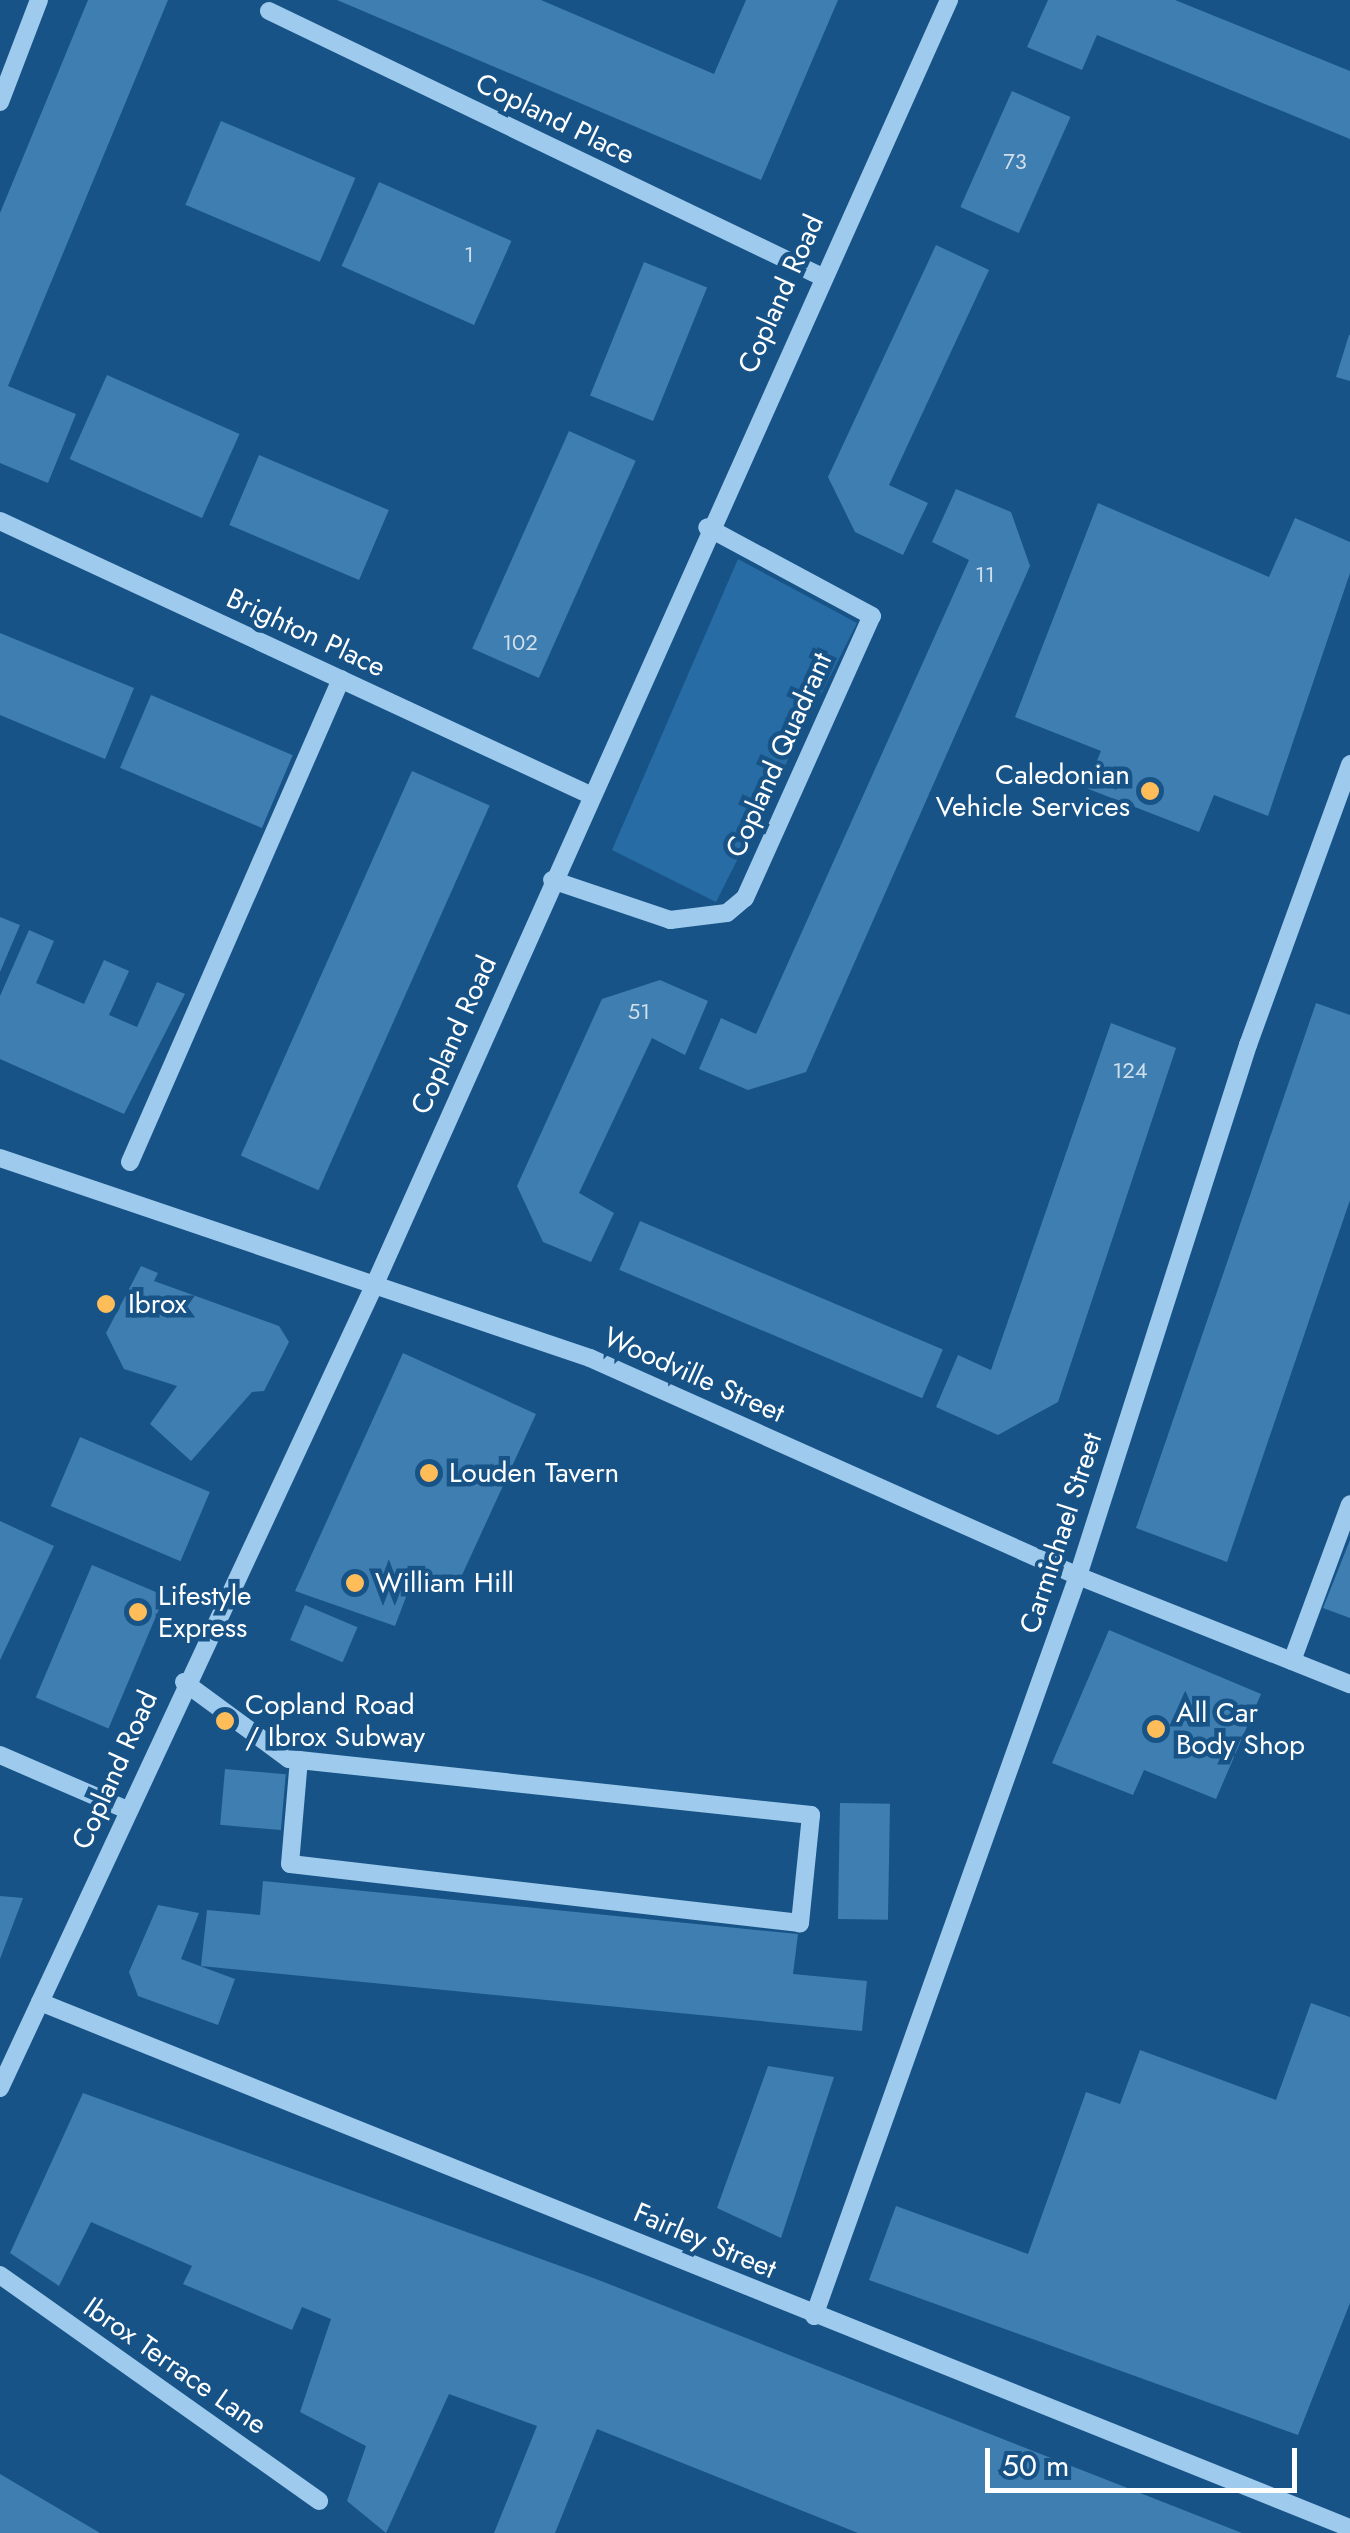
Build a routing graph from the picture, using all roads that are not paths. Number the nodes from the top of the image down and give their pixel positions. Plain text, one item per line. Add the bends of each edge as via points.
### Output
1 (39, 0) edge
2 (948, 0) edge
3 (269, 11) dead end
4 (0, 102) edge
5 (818, 275) junction
6 (0, 521) edge
7 (707, 527) junction
8 (341, 679) junction
9 (1350, 764) edge
10 (1346, 790) edge
11 (590, 794) junction
12 (552, 880) junction
13 (0, 1158) edge
14 (130, 1162) dead end
15 (374, 1286) junction
16 (1350, 1504) edge
17 (1078, 1576) junction
18 (1292, 1661) junction
19 (184, 1682) junction
20 (1350, 1684) edge
21 (0, 1755) edge
22 (299, 1760) junction
23 (127, 1810) junction
24 (40, 2002) junction
25 (0, 2088) edge
26 (0, 2276) edge
27 (814, 2316) junction
28 (319, 2501) dead end
29 (1350, 2528) edge

1 - 4 street
2 - 5 street, Copland Road
3 - 5 street, Copland Place
5 - 7 street, Copland Road
6 - 8 street, Brighton Place
7 - 11 street, Copland Road
7 - 12 street, Copland Quadrant via 872,616 744,898 727,913 670,920
8 - 11 street, Brighton Place
8 - 14 street
9 - 10 street, Carmichael Street
10 - 17 street, Carmichael Street
11 - 12 street, Copland Road
12 - 15 street, Copland Road
13 - 15 street, Woodville Street
15 - 17 street, Woodville Street via 590,1358
15 - 19 street, Copland Road
16 - 18 street
17 - 18 street, Woodville Street
17 - 27 street, Carmichael Street
18 - 20 street, Woodville Street
19 - 22 street
19 - 23 street, Copland Road
21 - 23 street
22 - 22 street via 810,1816 800,1924 290,1864
23 - 24 street, Copland Road
24 - 25 street, Copland Road
24 - 27 street, Fairley Street
26 - 28 street, Ibrox Terrace Lane
27 - 29 street, Fairley Street

